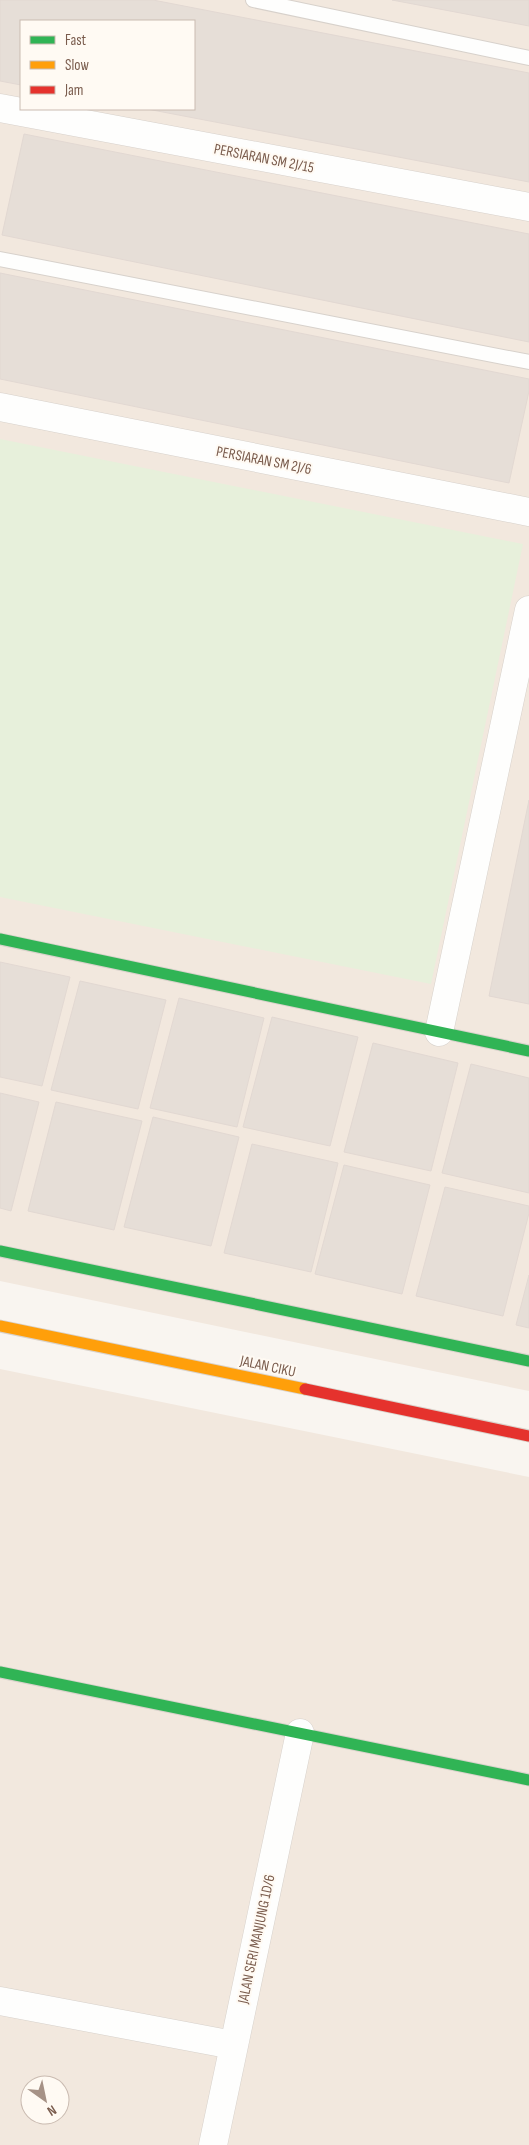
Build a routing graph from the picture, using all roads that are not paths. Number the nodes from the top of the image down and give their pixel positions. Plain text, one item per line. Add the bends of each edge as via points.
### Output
1 (253, 0) edge
2 (529, 58) edge
3 (0, 108) edge
4 (529, 207) edge
5 (0, 259) edge
6 (529, 362) edge
7 (0, 407) edge
8 (529, 512) edge
9 (529, 610) edge
10 (525, 650) edge
11 (0, 939) edge
12 (439, 1032) junction
13 (529, 1051) edge
14 (0, 1251) edge
15 (0, 1326) edge
16 (529, 1361) edge
17 (529, 1436) edge
18 (0, 1672) edge
19 (300, 1733) junction
20 (529, 1780) edge
21 (0, 2001) edge
22 (233, 2045) junction
23 (213, 2145) edge

1 - 2 lane
3 - 4 street, PERSIARAN SM 2J/15
5 - 6 lane
7 - 8 street, PERSIARAN SM 2J/6
9 - 10 street
10 - 12 street
11 - 12 street
12 - 13 street
14 - 16 street
15 - 17 street, JALAN CIKU
18 - 19 street
19 - 20 street
19 - 22 street, JALAN SERI MANJUNG 1D/6
21 - 22 street
22 - 23 street, JALAN SERI MANJUNG 1D/6

